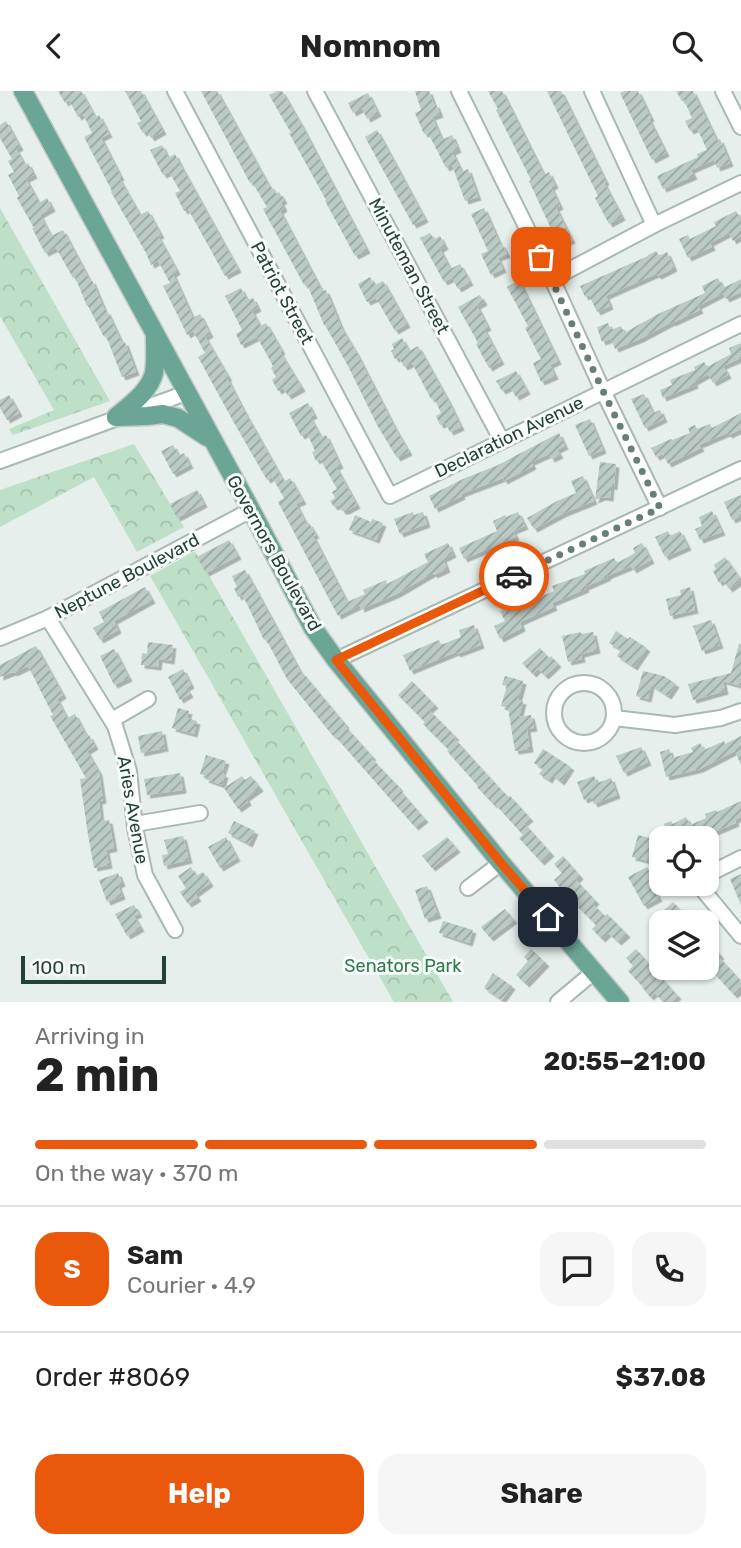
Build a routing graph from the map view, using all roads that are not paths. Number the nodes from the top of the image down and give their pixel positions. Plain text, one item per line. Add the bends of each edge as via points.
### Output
1 (23, 91) edge
2 (175, 91) edge
3 (315, 91) edge
4 (459, 91) edge
5 (592, 91) edge
6 (723, 91) edge
7 (741, 127) edge
8 (741, 183) edge
9 (654, 225) junction
10 (552, 279) junction
11 (741, 324) edge
12 (155, 336) junction
13 (603, 391) junction
14 (186, 393) junction
15 (116, 417) junction
16 (211, 439) junction
17 (502, 441) junction
18 (0, 460) edge
19 (741, 469) edge
20 (390, 496) joint
21 (660, 508) junction
22 (251, 510) junction
23 (48, 618) junction
24 (0, 638) edge
25 (336, 660) junction
26 (148, 699) dead end
27 (741, 711) edge
28 (614, 718) junction
29 (112, 720) junction
30 (200, 813) dead end
31 (135, 824) junction
32 (741, 858) edge
33 (501, 863) junction
34 (719, 869) edge
35 (468, 888) dead end
36 (708, 896) edge
37 (175, 930) dead end
38 (741, 936) edge
39 (595, 971) junction
40 (558, 1002) edge
41 (620, 1002) edge

1 - 12 main road, Governors Boulevard
2 - 20 street, Patriot Street
3 - 17 street, Minuteman Street
4 - 10 street
5 - 9 street
6 - 7 street
8 - 9 street
9 - 10 street
10 - 13 street
11 - 13 street, Declaration Avenue
12 - 14 main road, Governors Boulevard
12 - 15 main road via 149,385
13 - 17 street, Declaration Avenue
13 - 21 street
14 - 15 street
14 - 16 main road, Governors Boulevard
15 - 16 main road via 163,414
15 - 18 street
16 - 22 main road, Governors Boulevard
17 - 20 street, Declaration Avenue
19 - 21 street
21 - 25 street
22 - 23 street, Neptune Boulevard
22 - 25 main road, Governors Boulevard via 313,628
23 - 24 street, Neptune Boulevard
23 - 29 street, Aries Avenue
25 - 33 main road, Governors Boulevard
26 - 29 street
27 - 28 street via 675,725
28 - 28 street via 611,728 595,742 574,742 554,720 556,700 570,687 588,683 611,699
29 - 31 street, Aries Avenue via 129,771
30 - 31 street
31 - 37 street, Aries Avenue via 145,875
32 - 34 street
33 - 35 street
33 - 39 main road, Governors Boulevard
36 - 38 street
39 - 40 street
39 - 41 main road, Governors Boulevard

